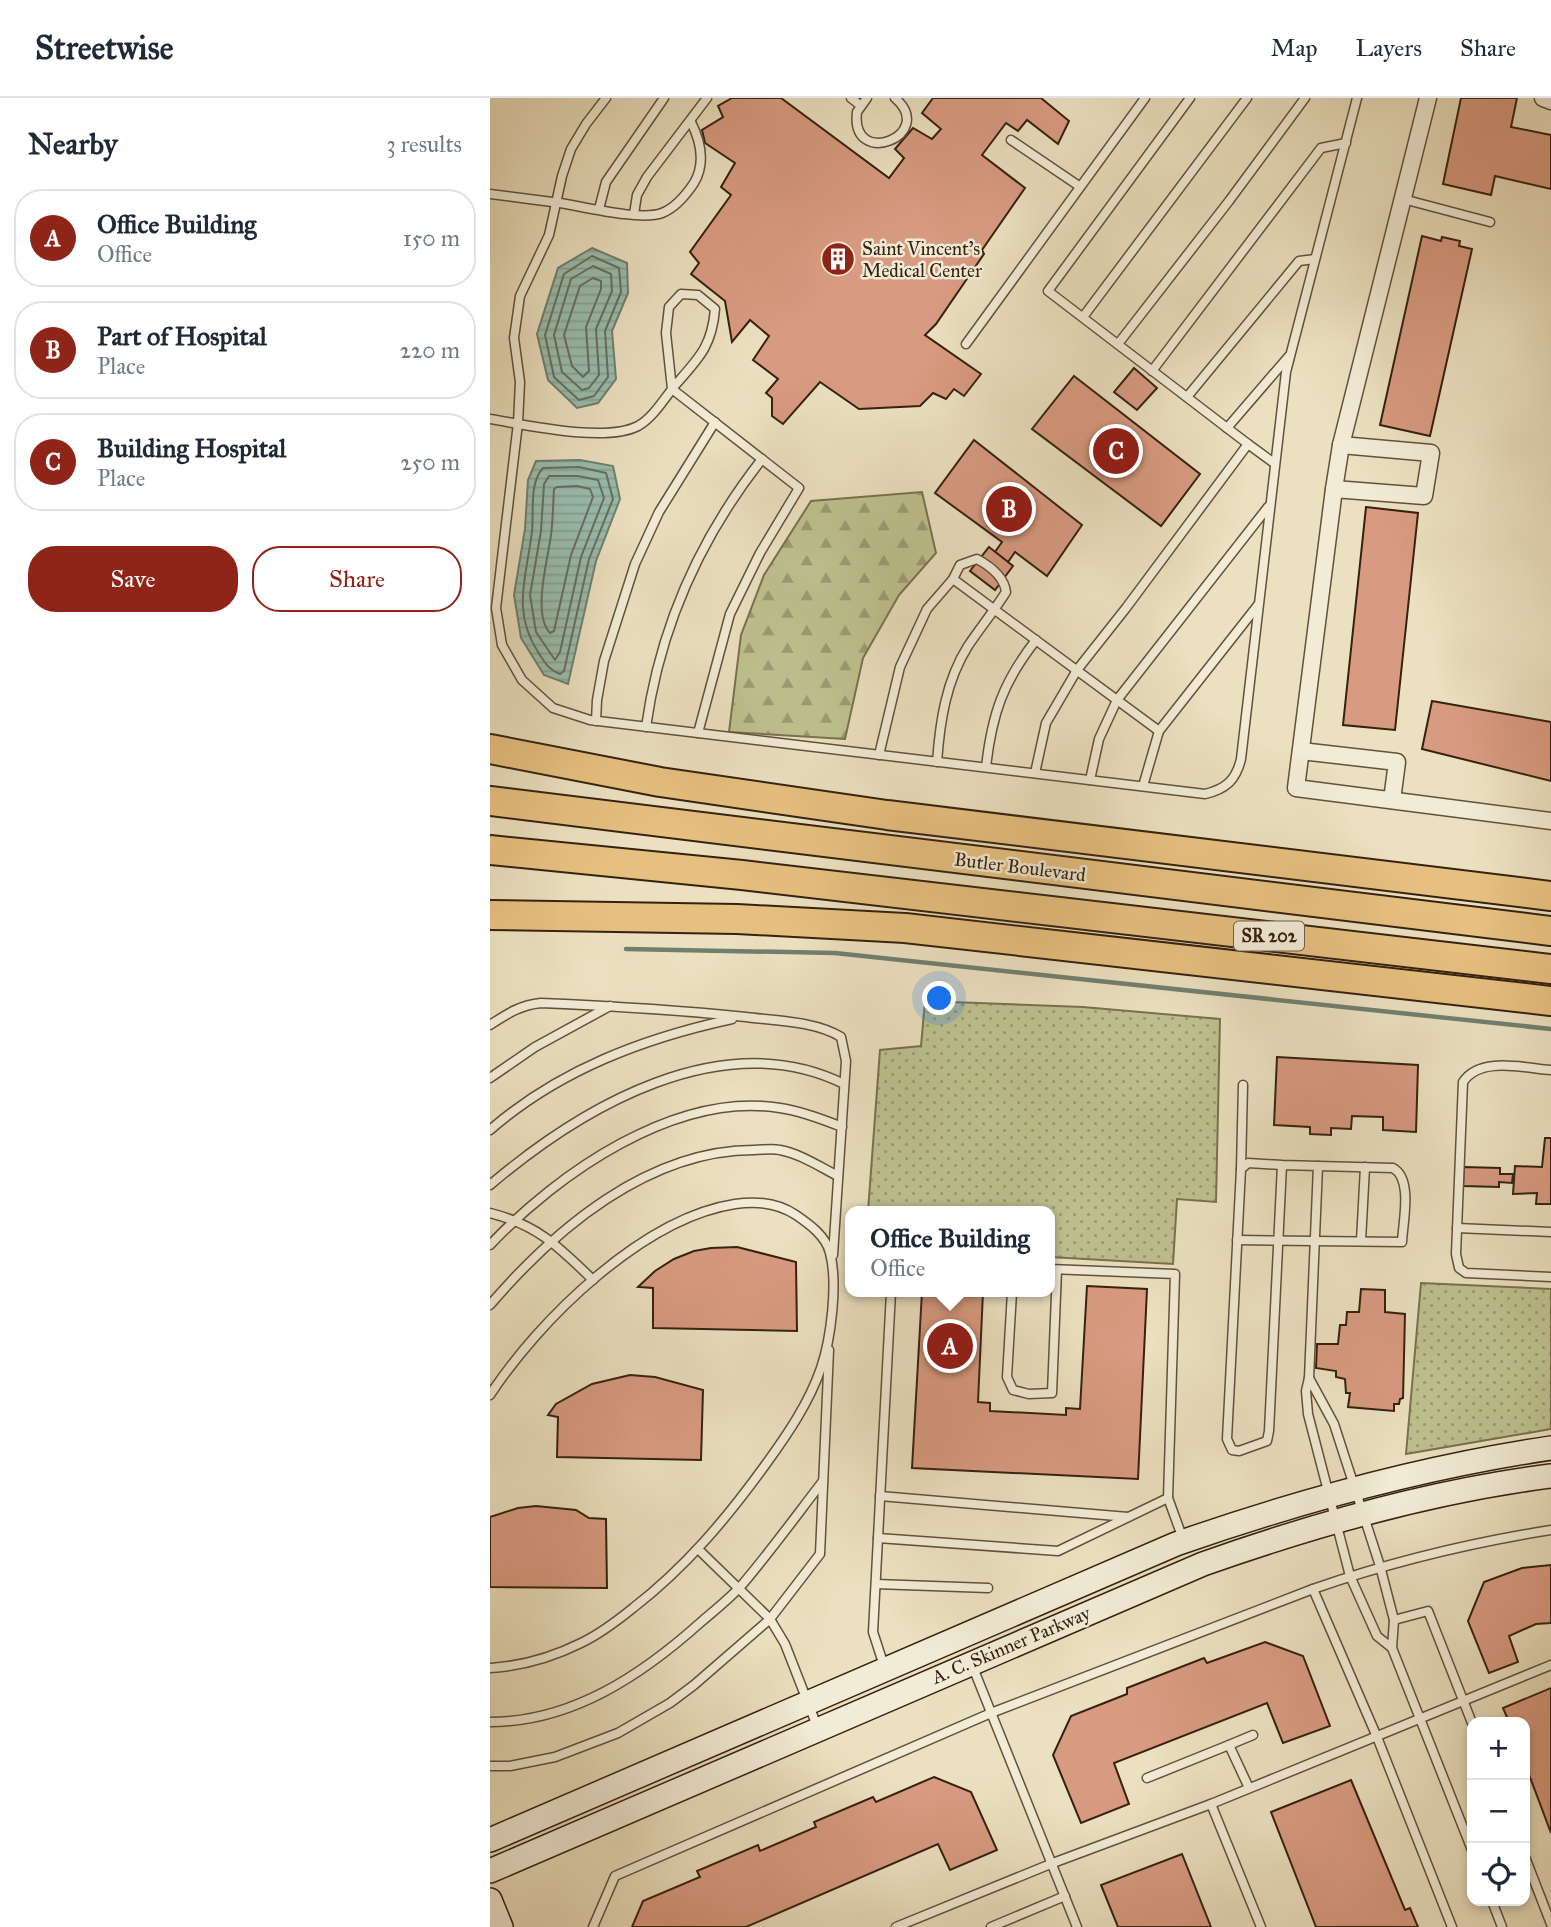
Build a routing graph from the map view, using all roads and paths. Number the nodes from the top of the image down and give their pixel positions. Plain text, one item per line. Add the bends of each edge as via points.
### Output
1 (606, 98) edge
2 (664, 98) edge
3 (707, 98) edge
4 (852, 98) edge
5 (895, 98) edge
6 (1145, 98) edge
7 (1190, 98) edge
8 (1247, 98) edge
9 (1305, 98) edge
10 (1357, 98) edge
11 (1429, 98) edge
12 (1543, 98) edge
13 (864, 101) edge
14 (1551, 101) edge
15 (691, 122) junction
16 (1011, 140) dead end
17 (1346, 143) junction
18 (1079, 186) junction
19 (490, 194) edge
20 (1403, 199) junction
21 (556, 202) junction
22 (599, 209) junction
23 (634, 214) junction
24 (1490, 222) dead end
25 (1315, 259) junction
26 (1083, 317) junction
27 (966, 344) dead end
28 (1118, 344) junction
29 (1290, 355) junction
30 (1152, 371) junction
31 (672, 389) junction
32 (1187, 397) junction
33 (490, 419) edge
34 (715, 422) junction
35 (518, 423) junction
36 (1227, 428) junction
37 (1248, 444) junction
38 (1341, 445) junction
39 (762, 459) junction
40 (1274, 463) junction
41 (1334, 489) junction
42 (1270, 504) junction
43 (953, 579) junction
44 (1258, 605) junction
45 (995, 610) junction
46 (1036, 640) junction
47 (1077, 670) junction
48 (1117, 700) junction
49 (596, 721) junction
50 (646, 727) junction
51 (1159, 731) junction
52 (698, 733) junction
53 (490, 734) edge
54 (490, 749) edge
55 (1301, 751) junction
56 (879, 755) junction
57 (538, 758) junction
58 (490, 762) edge
59 (937, 762) junction
60 (986, 768) junction
61 (1035, 773) junction
62 (1090, 780) junction
63 (1143, 786) junction
64 (1392, 800) junction
65 (495, 802) edge
66 (1551, 821) edge
67 (492, 850) edge
68 (1551, 896) edge
69 (490, 899) edge
70 (490, 915) edge
71 (544, 915) junction
72 (490, 925) edge
73 (1551, 931) edge
74 (1551, 969) edge
75 (1551, 1000) edge
76 (610, 1006) junction
77 (742, 1017) junction
78 (490, 1026) edge
79 (1551, 1070) edge
80 (490, 1078) edge
81 (844, 1084) junction
82 (1243, 1086) dead end
83 (842, 1127) junction
84 (490, 1130) edge
85 (1282, 1165) junction
86 (1318, 1166) junction
87 (1365, 1167) junction
88 (1241, 1169) junction
89 (838, 1176) junction
90 (490, 1185) edge
91 (490, 1213) edge
92 (514, 1219) junction
93 (1457, 1228) junction
94 (1551, 1232) edge
95 (1237, 1240) junction
96 (1278, 1240) junction
97 (1315, 1240) junction
98 (1361, 1241) junction
99 (552, 1242) junction
100 (490, 1245) edge
101 (833, 1269) junction
102 (1055, 1270) edge
103 (1551, 1277) edge
104 (593, 1280) junction
105 (891, 1297) edge
106 (1012, 1297) edge
107 (1053, 1297) edge
108 (490, 1305) edge
109 (830, 1333) junction
110 (1309, 1378) junction
111 (490, 1395) edge
112 (1551, 1448) edge
113 (1551, 1476) edge
114 (823, 1481) junction
115 (1355, 1487) junction
116 (1329, 1494) junction
117 (880, 1496) junction
118 (1168, 1498) junction
119 (1361, 1513) junction
120 (1129, 1517) junction
121 (1335, 1521) junction
122 (1551, 1530) edge
123 (878, 1538) junction
124 (1184, 1541) junction
125 (698, 1549) junction
126 (1380, 1566) junction
127 (1350, 1576) junction
128 (876, 1584) junction
129 (739, 1588) junction
130 (988, 1588) dead end
131 (1313, 1589) junction
132 (770, 1619) junction
133 (1394, 1620) junction
134 (1392, 1648) junction
135 (971, 1663) junction
136 (1551, 1665) edge
137 (490, 1668) edge
138 (885, 1669) junction
139 (1464, 1701) junction
140 (808, 1702) junction
141 (991, 1713) junction
142 (1470, 1717) edge
143 (1420, 1719) junction
144 (490, 1722) edge
145 (818, 1729) junction
146 (1253, 1735) dead end
147 (1377, 1737) junction
148 (1229, 1745) junction
149 (490, 1766) edge
150 (1147, 1777) dead end
151 (1249, 1788) junction
152 (1211, 1804) junction
153 (490, 1840) edge
154 (1469, 1843) edge
155 (1053, 1863) junction
156 (1530, 1870) edge
157 (490, 1871) edge
158 (1065, 1896) junction
159 (490, 1900) edge
160 (1494, 1906) edge
161 (1551, 1924) edge
162 (501, 1927) edge
163 (593, 1927) edge
164 (896, 1927) edge
165 (991, 1927) edge
166 (1077, 1927) edge
167 (1261, 1927) edge
168 (1452, 1927) edge
169 (1502, 1927) edge

1 - 21 lane via 571,149
2 - 22 lane via 606,182
3 - 15 lane
4 - 13 lane
5 - 13 lane via 906,121 900,136 885,144 869,141 858,128 857,112
6 - 18 lane
7 - 26 lane via 1048,291
8 - 26 lane
9 - 28 lane
10 - 17 lane
11 - 20 street
12 - 14 street
15 - 23 lane via 648,177 637,195
15 - 23 lane via 702,152 695,182 673,207 661,213
16 - 18 lane
17 - 25 lane
17 - 30 lane via 1321,148
18 - 27 lane
19 - 21 lane
20 - 24 lane
20 - 38 street
21 - 22 lane
21 - 35 lane via 549,235 524,286 515,318
22 - 23 lane
25 - 29 lane
25 - 32 lane via 1299,261
26 - 28 lane
28 - 30 lane
29 - 36 lane
29 - 40 lane
30 - 32 lane
31 - 31 lane via 713,333 715,309 698,295 681,294 669,307 666,333
31 - 34 lane
31 - 35 lane via 650,417 622,432 581,432
32 - 36 lane
33 - 35 lane
34 - 39 lane
34 - 49 lane via 659,512 635,564 604,661
35 - 49 lane via 497,589 502,645 514,670 553,708
36 - 37 lane
37 - 40 lane
37 - 47 lane
38 - 41 street
38 - 41 street via 1431,453 1424,496
39 - 50 lane via 719,519 690,575 652,681
39 - 52 lane via 799,488 730,614
40 - 42 lane
41 - 55 street
42 - 44 lane
42 - 48 lane
43 - 45 lane
43 - 45 lane via 960,565 977,559 989,566 1005,583 1006,592
43 - 56 lane via 927,609 900,667
44 - 51 lane
44 - 63 lane via 1238,774 1217,791 1205,793
45 - 46 lane
45 - 59 lane via 967,648 949,686
46 - 47 lane
46 - 60 lane via 1003,692
47 - 48 lane
47 - 61 lane via 1046,723
48 - 51 lane
48 - 62 lane via 1099,739
49 - 50 lane
50 - 52 lane
51 - 63 lane
52 - 56 lane
53 - 57 highway
54 - 57 highway
55 - 64 street via 1296,788
55 - 64 street via 1397,762
56 - 59 lane
57 - 58 highway
57 - 68 highway via 660,782 887,816
59 - 60 lane
60 - 61 lane
61 - 62 lane
62 - 63 lane
64 - 66 street
65 - 73 highway, Butler Boulevard / SR 202
67 - 74 highway, Butler Boulevard / SR 202
69 - 71 highway
70 - 71 highway
71 - 72 highway
71 - 75 highway via 905,928
76 - 77 lane
76 - 78 lane via 526,1004
76 - 80 lane
77 - 81 lane via 821,1029 841,1037
77 - 84 lane via 682,1030 621,1051 568,1076
79 - 93 lane via 1487,1066 1462,1082
81 - 83 lane
81 - 90 lane via 810,1071 775,1066 698,1070 644,1086 577,1120
82 - 88 lane
83 - 89 lane
83 - 92 lane via 778,1108 702,1111 614,1147
85 - 86 lane
85 - 88 lane via 1248,1163
85 - 96 lane
86 - 87 lane
86 - 97 lane
87 - 98 lane
87 - 98 lane via 1393,1168 1404,1177 1402,1242
88 - 95 lane
89 - 99 lane via 779,1150 710,1153 634,1183
89 - 101 lane
91 - 92 lane
92 - 99 lane
92 - 100 lane
93 - 94 lane
93 - 103 lane via 1456,1261 1466,1273
95 - 96 lane
95 - 96 lane via 1227,1439 1232,1450 1239,1451 1267,1441 1269,1432
96 - 97 lane
97 - 98 lane
97 - 110 lane
99 - 104 lane
99 - 108 lane
101 - 104 lane via 830,1251 807,1223 775,1205 743,1203 697,1214 665,1229
101 - 109 lane
102 - 118 lane via 1175,1274
104 - 111 lane via 521,1353
105 - 117 lane
106 - 107 lane via 1007,1377 1013,1390 1029,1394 1052,1393
109 - 114 lane
109 - 125 lane via 820,1370 784,1439
110 - 115 lane via 1334,1424
110 - 116 lane via 1308,1414
112 - 115 main road, A. C. Skinner Parkway
113 - 119 main road, A. C. Skinner Parkway
114 - 129 lane
114 - 132 lane via 820,1554
115 - 116 main road, A. C. Skinner Parkway
115 - 119 lane
116 - 121 lane
116 - 124 main road, A. C. Skinner Parkway
117 - 120 lane
117 - 123 lane
118 - 120 lane
118 - 124 lane
119 - 121 main road, A. C. Skinner Parkway
119 - 126 lane
120 - 123 lane via 1058,1551
121 - 127 lane
121 - 135 main road, A. C. Skinner Parkway via 1203,1564
122 - 126 lane via 1480,1541
123 - 128 lane
124 - 138 main road, A. C. Skinner Parkway
125 - 129 lane
125 - 137 lane via 638,1604 582,1643 539,1661
126 - 127 lane
126 - 133 lane
127 - 131 lane
127 - 134 lane via 1377,1636
128 - 130 lane
128 - 138 lane via 873,1632
129 - 132 lane
129 - 144 lane via 659,1657 591,1698 539,1718
131 - 141 lane
131 - 147 lane
132 - 140 lane
132 - 149 lane via 670,1703 618,1733 555,1757
133 - 134 lane
133 - 139 lane via 1428,1611
134 - 143 lane
135 - 141 lane
135 - 145 main road, A. C. Skinner Parkway
136 - 139 lane
138 - 140 main road, A. C. Skinner Parkway
139 - 142 lane
139 - 143 lane
140 - 145 lane
140 - 153 main road, A. C. Skinner Parkway
141 - 155 lane
141 - 163 lane via 615,1875
143 - 147 lane
143 - 154 lane
145 - 157 main road, A. C. Skinner Parkway
146 - 148 lane
147 - 151 lane
147 - 168 lane
148 - 150 lane
148 - 151 lane
151 - 152 lane
152 - 155 lane
152 - 167 lane
155 - 158 lane
155 - 164 lane
156 - 161 lane
158 - 165 lane
158 - 166 lane
159 - 162 main road
160 - 169 lane

